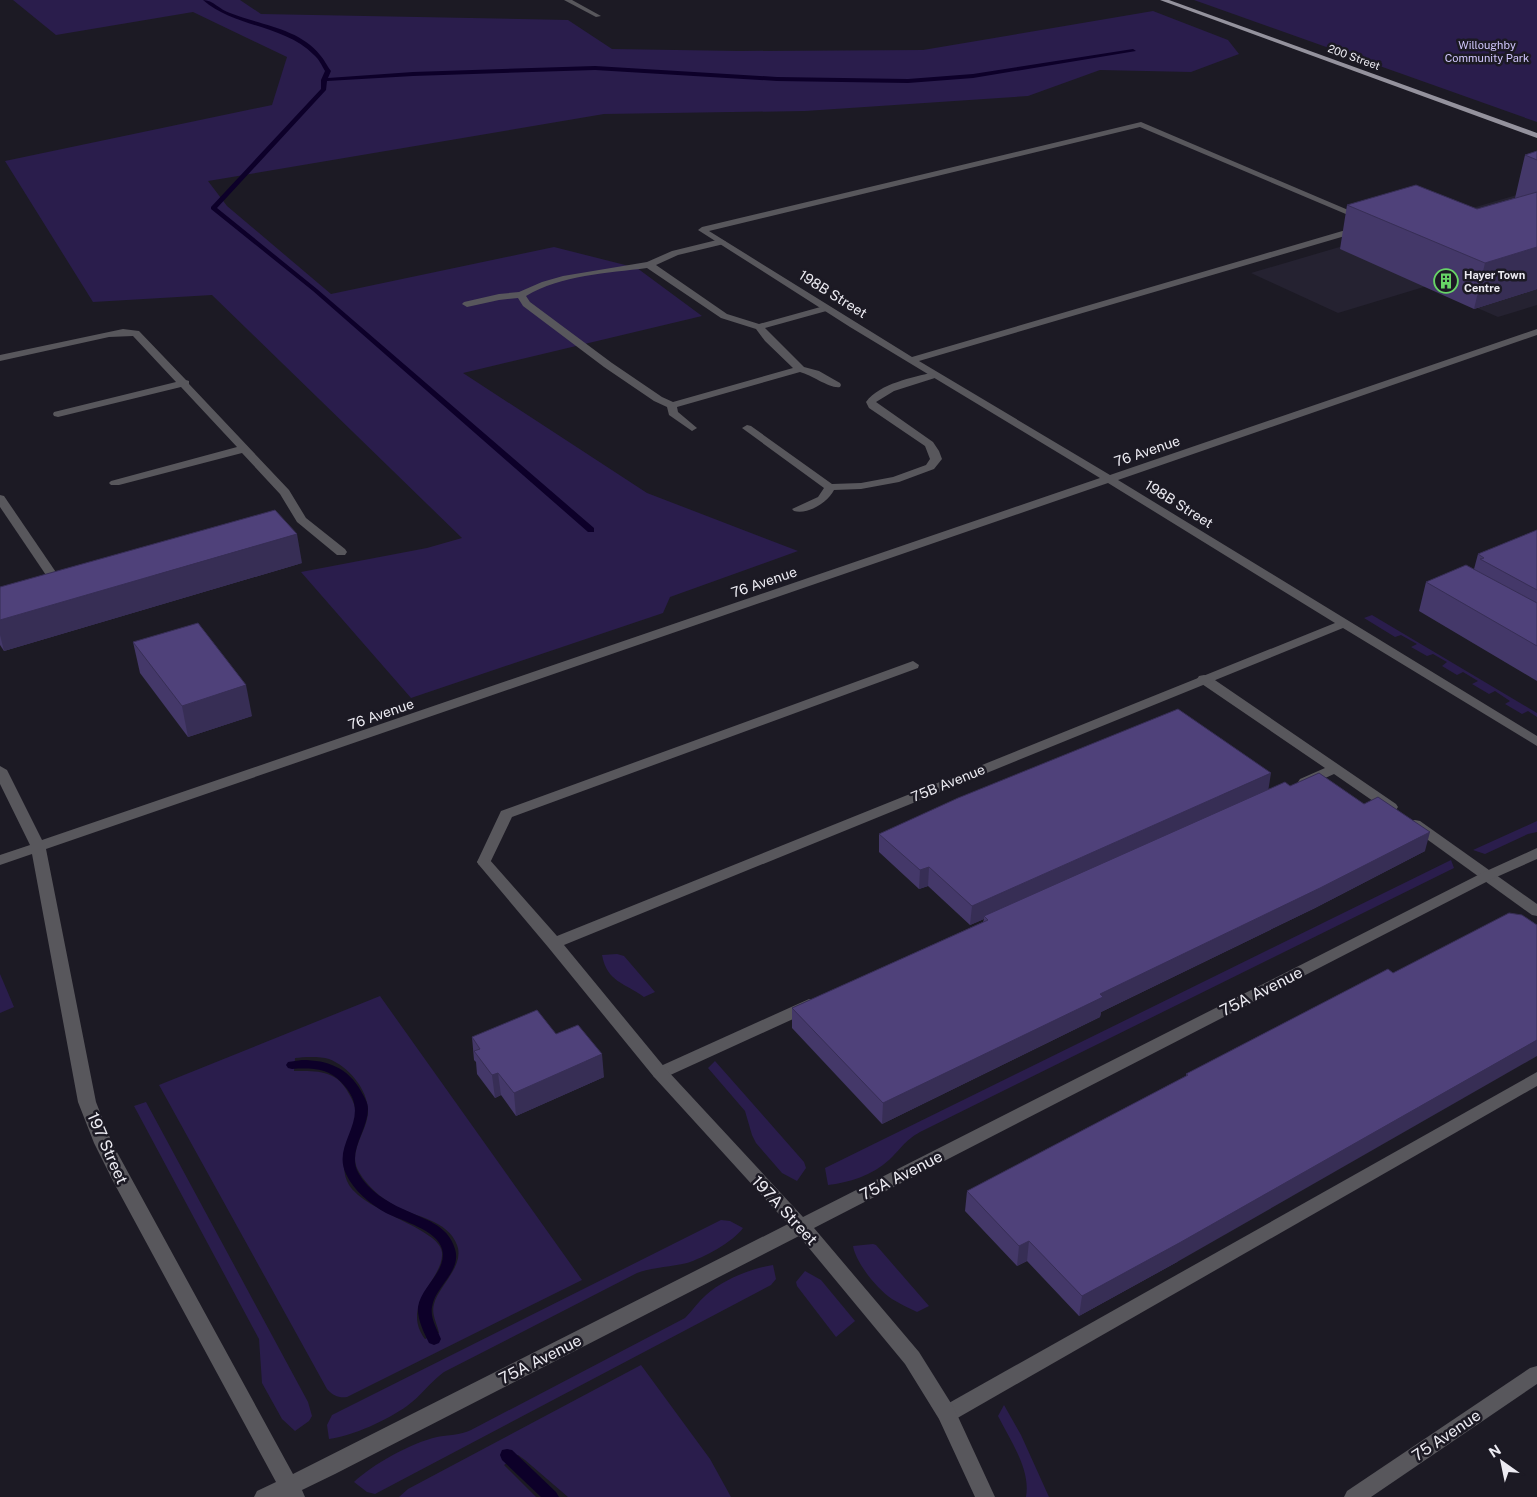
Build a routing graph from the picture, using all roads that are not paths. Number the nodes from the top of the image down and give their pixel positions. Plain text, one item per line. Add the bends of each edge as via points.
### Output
1 (567, 0) edge
2 (1163, 0) edge
3 (598, 16) dead end
4 (1537, 136) edge
5 (721, 242) junction
6 (649, 265) junction
7 (521, 295) junction
8 (467, 304) dead end
9 (827, 308) junction
10 (759, 327) junction
11 (1537, 332) edge
12 (0, 358) edge
13 (911, 360) junction
14 (800, 369) junction
15 (934, 375) junction
16 (185, 383) junction
17 (836, 386) dead end
18 (672, 405) junction
19 (58, 414) dead end
20 (692, 428) dead end
21 (747, 428) dead end
22 (243, 450) junction
23 (1110, 479) junction
24 (115, 483) dead end
25 (830, 487) junction
26 (0, 498) edge
27 (798, 509) dead end
28 (341, 552) dead end
29 (58, 584) edge
30 (1342, 624) junction
31 (913, 665) dead end
32 (1204, 679) junction
33 (1537, 742) edge
34 (1335, 768) junction
35 (0, 770) edge
36 (1290, 789) edge
37 (38, 847) junction
38 (1537, 853) edge
39 (0, 860) edge
40 (1487, 876) junction
41 (1537, 911) edge
42 (554, 943) junction
43 (820, 1000) edge
44 (660, 1073) junction
45 (1537, 1078) edge
46 (800, 1226) junction
47 (1537, 1374) edge
48 (947, 1414) junction
49 (292, 1491) edge
50 (264, 1497) edge
51 (985, 1497) edge
52 (1354, 1497) edge

1 - 3 street
2 - 4 main road, 200 Street
5 - 6 street via 675,253
5 - 9 street, 198B Street
5 - 13 street, 198B Street via 702,230 1141,124 1368,223
6 - 7 street via 555,282
6 - 10 street via 724,316
7 - 8 street
7 - 18 street via 526,304 608,365
9 - 10 street
9 - 13 street, 198B Street
10 - 14 street via 771,344
11 - 23 street, 76 Avenue
12 - 16 street via 109,334 136,333
13 - 15 street, 198B Street
14 - 17 street via 815,373
14 - 18 street
15 - 23 street, 198B Street
15 - 25 street via 884,391 874,396 871,402 929,444 936,460 930,467 895,480
16 - 19 lane
16 - 22 street
18 - 20 street via 673,413
21 - 25 street
22 - 24 street
22 - 28 street via 285,492 296,522
23 - 30 street, 198B Street
23 - 37 street, 76 Avenue
25 - 27 street via 822,500
26 - 29 street
30 - 32 street, 75B Avenue
30 - 33 street, 198B Street
31 - 42 street, 197A Street via 506,814 484,862
32 - 34 street
32 - 42 street, 75B Avenue
34 - 36 street
34 - 40 street
35 - 37 street, 197 Street
37 - 39 street, 76 Avenue
37 - 49 street, 197 Street via 87,1102 103,1143
38 - 40 street, 75A Avenue
40 - 41 street
40 - 46 street, 75A Avenue
42 - 44 street, 197A Street
43 - 44 street
44 - 46 street, 197A Street
45 - 48 street
46 - 48 street, 197A Street via 906,1351
46 - 49 street, 75A Avenue via 328,1468
47 - 52 street, 75 Avenue
48 - 51 street, 197A Street
49 - 50 street, 75A Avenue

